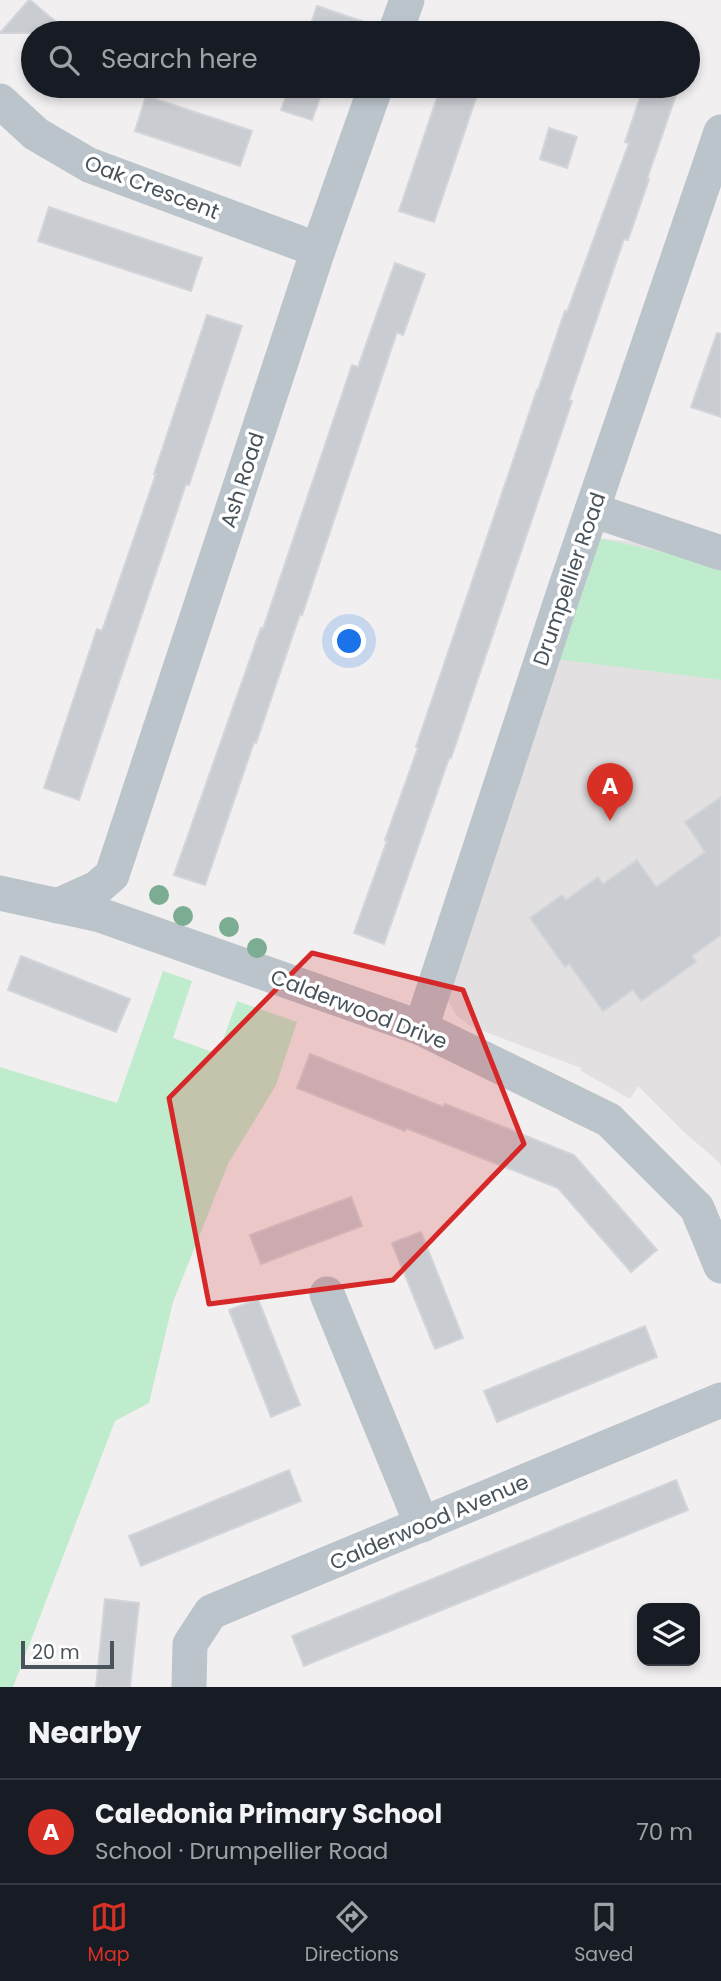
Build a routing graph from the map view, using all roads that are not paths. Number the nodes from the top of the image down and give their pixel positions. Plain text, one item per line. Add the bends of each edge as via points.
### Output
1 (407, 0) edge
2 (399, 21) edge
3 (372, 98) edge
4 (0, 101) edge
5 (721, 132) edge
6 (709, 207) edge
7 (318, 250) junction
8 (592, 510) junction
9 (721, 553) edge
10 (112, 875) junction
11 (0, 893) edge
12 (57, 906) junction
13 (138, 928) junction
14 (421, 1028) junction
15 (721, 1266) edge
16 (327, 1294) dead end
17 (721, 1400) edge
18 (422, 1525) junction
19 (189, 1687) edge

1 - 2 street
3 - 7 street, Ash Road
4 - 7 street, Oak Crescent via 36,134 89,165
5 - 6 street, Drumpellier Road
6 - 8 street, Drumpellier Road
7 - 10 street, Ash Road
8 - 9 street
8 - 14 street, Drumpellier Road
10 - 12 street via 97,888
10 - 13 street via 125,911
11 - 12 street, Calderwood Drive
12 - 13 street, Calderwood Drive
13 - 14 street, Calderwood Drive
14 - 15 street, Calderwood Drive via 609,1120 696,1208
16 - 18 street
17 - 18 street, Calderwood Avenue
18 - 19 street, Calderwood Avenue via 211,1612 190,1644

